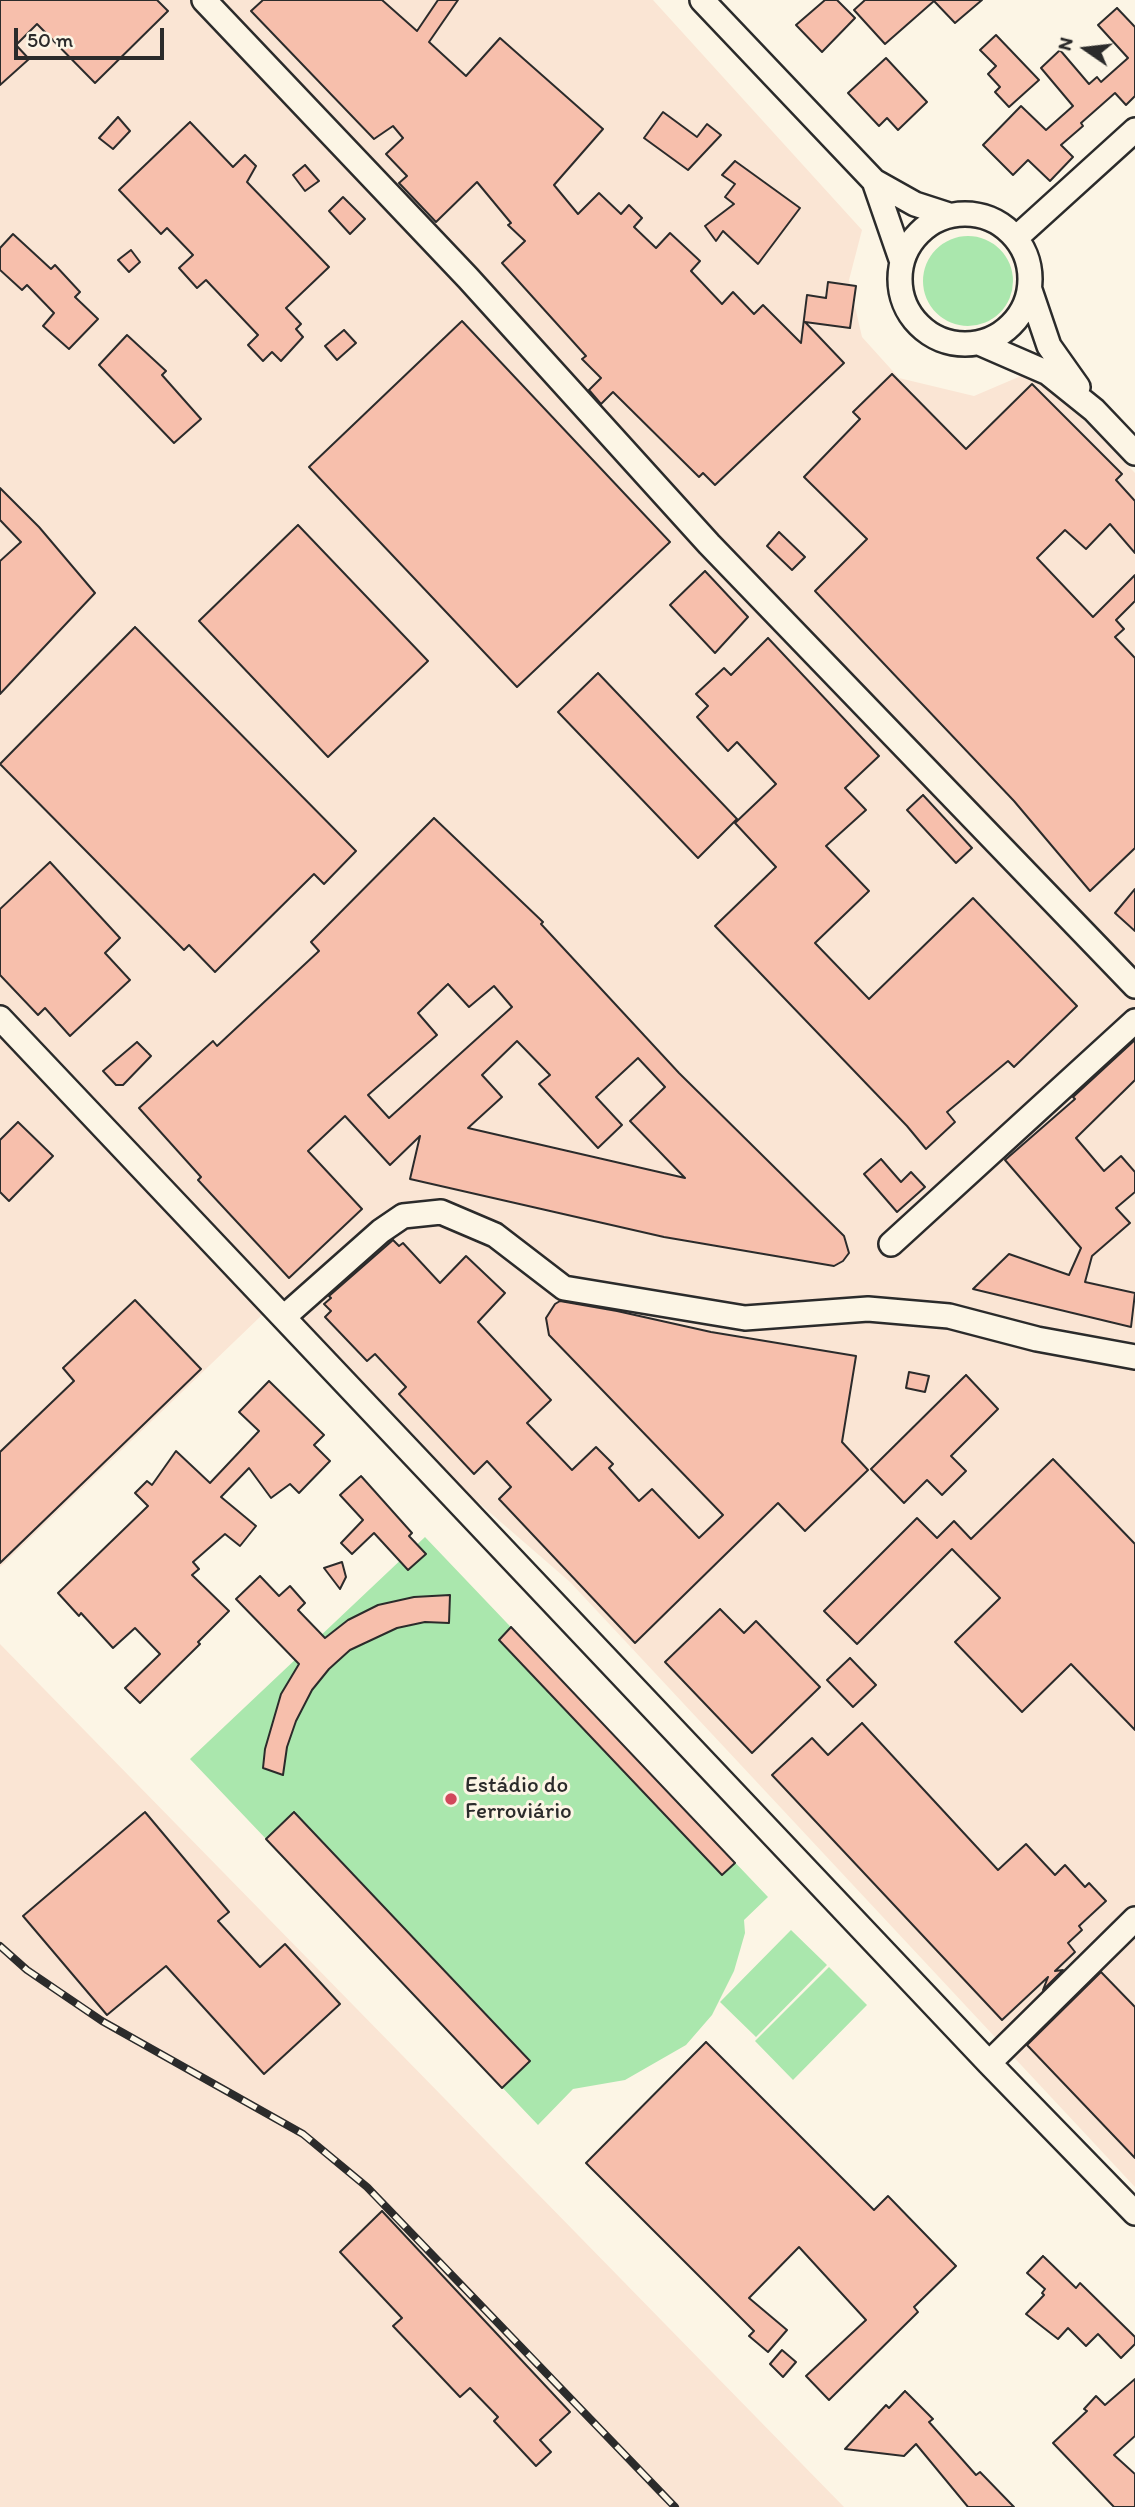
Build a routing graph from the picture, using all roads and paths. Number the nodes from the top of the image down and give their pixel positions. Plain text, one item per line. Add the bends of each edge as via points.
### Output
1 (204, 0) edge
2 (702, 0) edge
3 (1135, 130) edge
4 (874, 181) junction
5 (949, 215) junction
6 (1016, 237) junction
7 (902, 262) junction
8 (1030, 290) junction
9 (979, 343) junction
10 (1094, 410) junction
11 (1135, 453) edge
12 (1135, 986) edge
13 (0, 1018) edge
14 (1135, 1021) edge
15 (891, 1244) dead end
16 (284, 1317) junction
17 (1135, 1357) edge
18 (1135, 1919) edge
19 (989, 2063) junction
20 (1135, 2213) edge

1 - 12 street via 468,278 709,544
2 - 4 street
3 - 6 street
4 - 5 street via 915,204
4 - 7 street
5 - 6 street via 986,216
5 - 7 street via 919,232
6 - 8 street via 1031,272
7 - 9 street via 903,298 923,328 940,339
8 - 9 street via 1012,324
8 - 10 street via 1049,346
9 - 10 street via 1048,373
10 - 11 street
13 - 16 street
14 - 15 street
16 - 17 street via 403,1216 440,1212 495,1235 564,1288 745,1318 869,1309 949,1316 1037,1339
16 - 19 street
18 - 19 street
19 - 20 street

